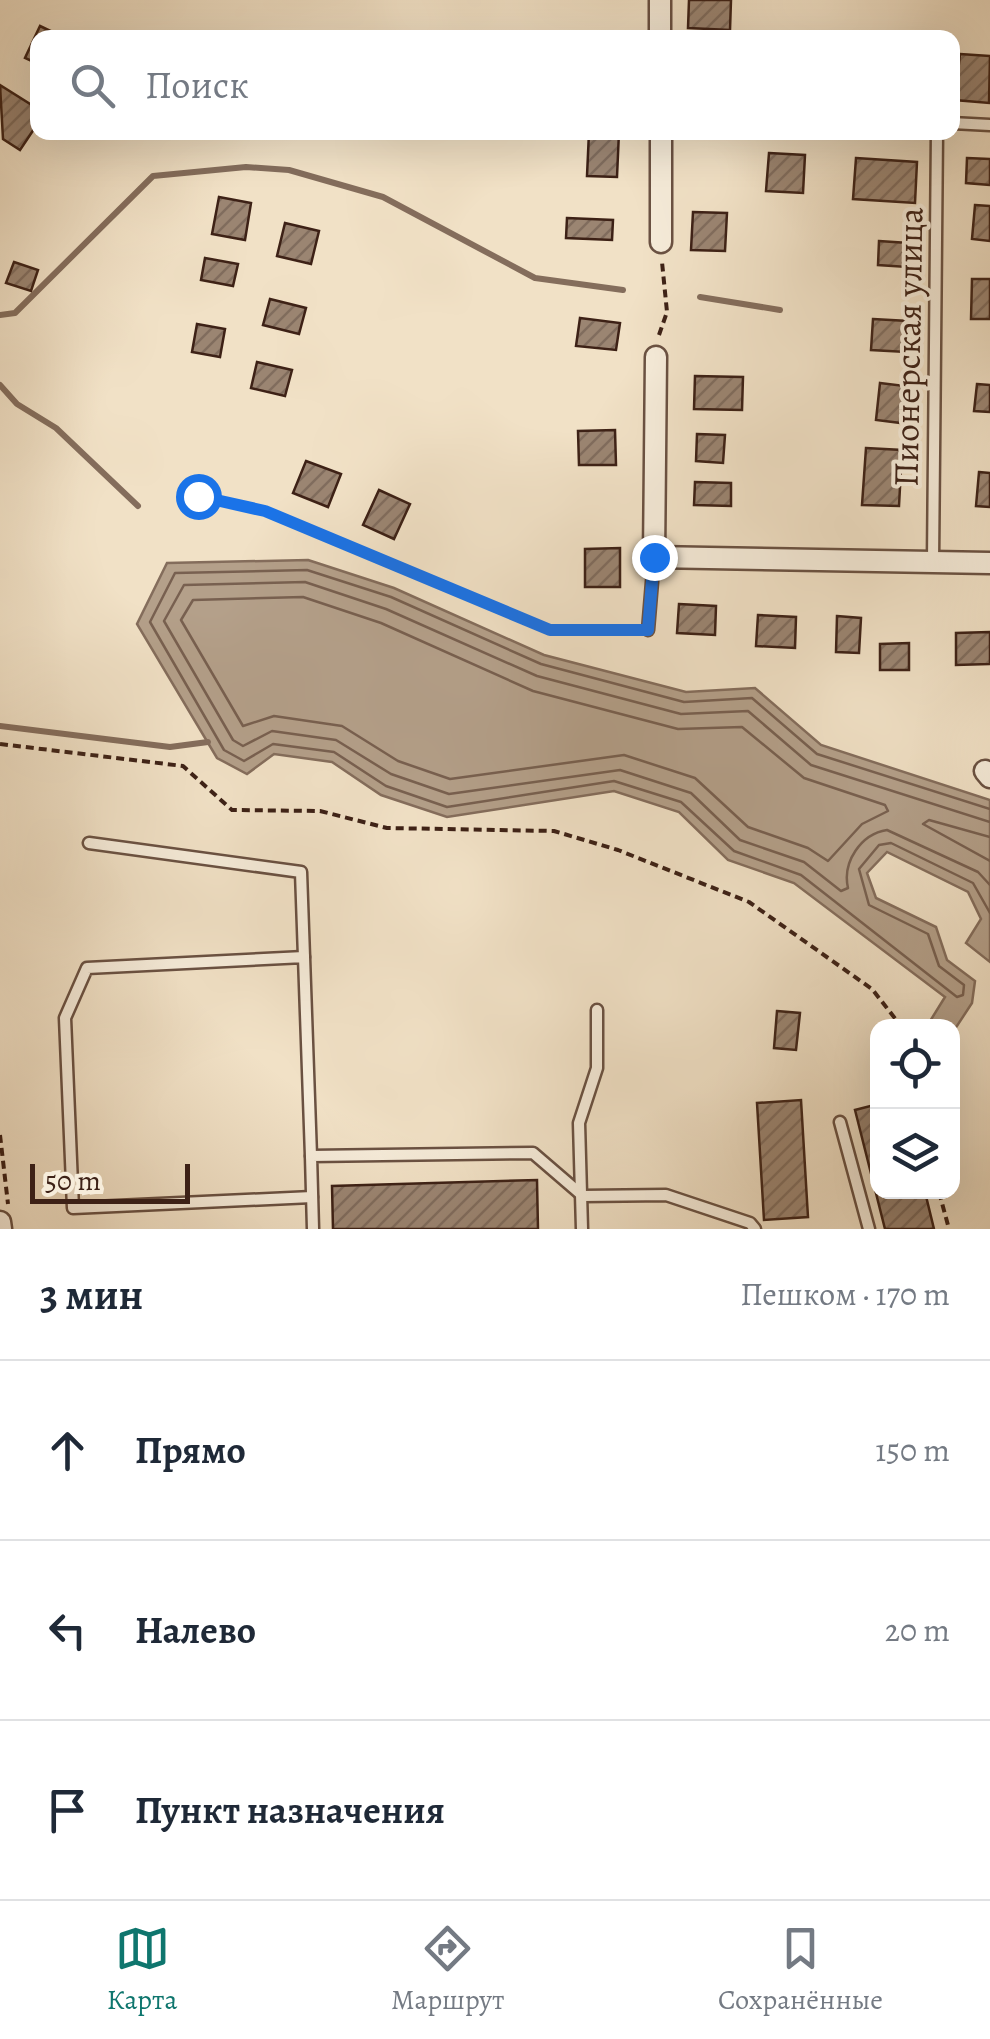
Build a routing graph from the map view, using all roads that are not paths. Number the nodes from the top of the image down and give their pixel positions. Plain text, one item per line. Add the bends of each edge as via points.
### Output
1 (660, 0) edge
2 (660, 30) edge
3 (960, 123) edge
4 (990, 125) edge
5 (661, 140) edge
6 (937, 140) edge
7 (661, 242) road end
8 (656, 357) road end
9 (654, 557) junction
10 (990, 562) edge
11 (933, 563) junction
12 (648, 630) road end
13 (89, 843) dead end
14 (304, 957) junction
15 (597, 1010) dead end
16 (840, 1122) dead end
17 (311, 1156) junction
18 (583, 1196) junction
19 (312, 1197) junction
20 (313, 1229) edge
21 (582, 1229) edge
22 (755, 1229) edge
23 (869, 1229) edge

1 - 2 street
3 - 4 lane
5 - 7 street
6 - 11 lane, Пионерская улица
8 - 9 street
9 - 11 street
9 - 12 lane
10 - 11 street
13 - 14 lane via 300,872
14 - 17 lane
14 - 19 lane via 86,968 66,1018 73,1208
15 - 18 lane via 597,1068 579,1123
16 - 23 lane
17 - 18 lane via 533,1152
17 - 19 lane
18 - 21 lane
18 - 22 lane via 666,1195
19 - 20 lane

